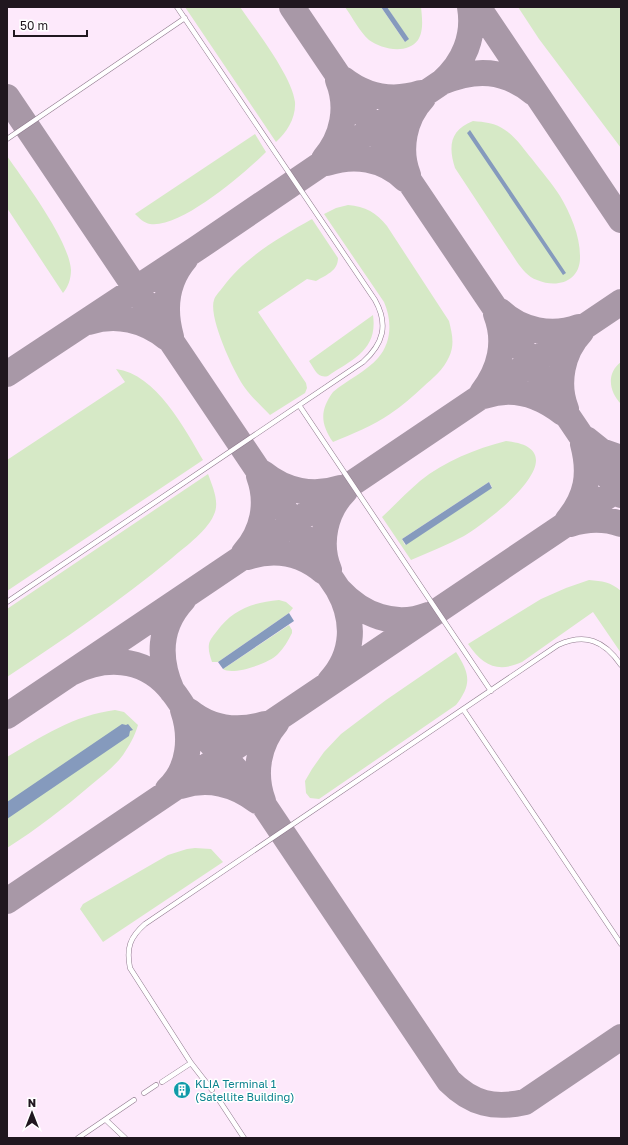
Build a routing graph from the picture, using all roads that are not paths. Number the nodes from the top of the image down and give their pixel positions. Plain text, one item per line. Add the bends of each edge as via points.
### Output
1 (178, 7) edge
2 (185, 18) junction
3 (7, 139) edge
4 (299, 405) junction
5 (7, 602) edge
6 (621, 664) edge
7 (491, 691) junction
8 (463, 710) junction
9 (621, 944) edge
10 (191, 1063) junction
11 (162, 1082) dead end
12 (156, 1085) dead end
13 (212, 1090) dead end
14 (144, 1094) dead end
15 (134, 1100) dead end
16 (219, 1100) dead end
17 (106, 1120) junction
18 (78, 1138) edge
19 (125, 1138) edge
20 (244, 1138) edge

1 - 2 lane
2 - 3 lane
2 - 4 lane via 375,300 381,315 381,340 372,354
4 - 5 lane
4 - 7 lane
6 - 7 lane via 604,645 595,641 575,639 558,645
7 - 8 lane
8 - 9 lane
8 - 10 lane via 145,924 133,936 129,950 130,968
10 - 11 lane
10 - 13 lane
12 - 14 lane
15 - 17 lane
16 - 20 lane
17 - 18 lane
17 - 19 lane

